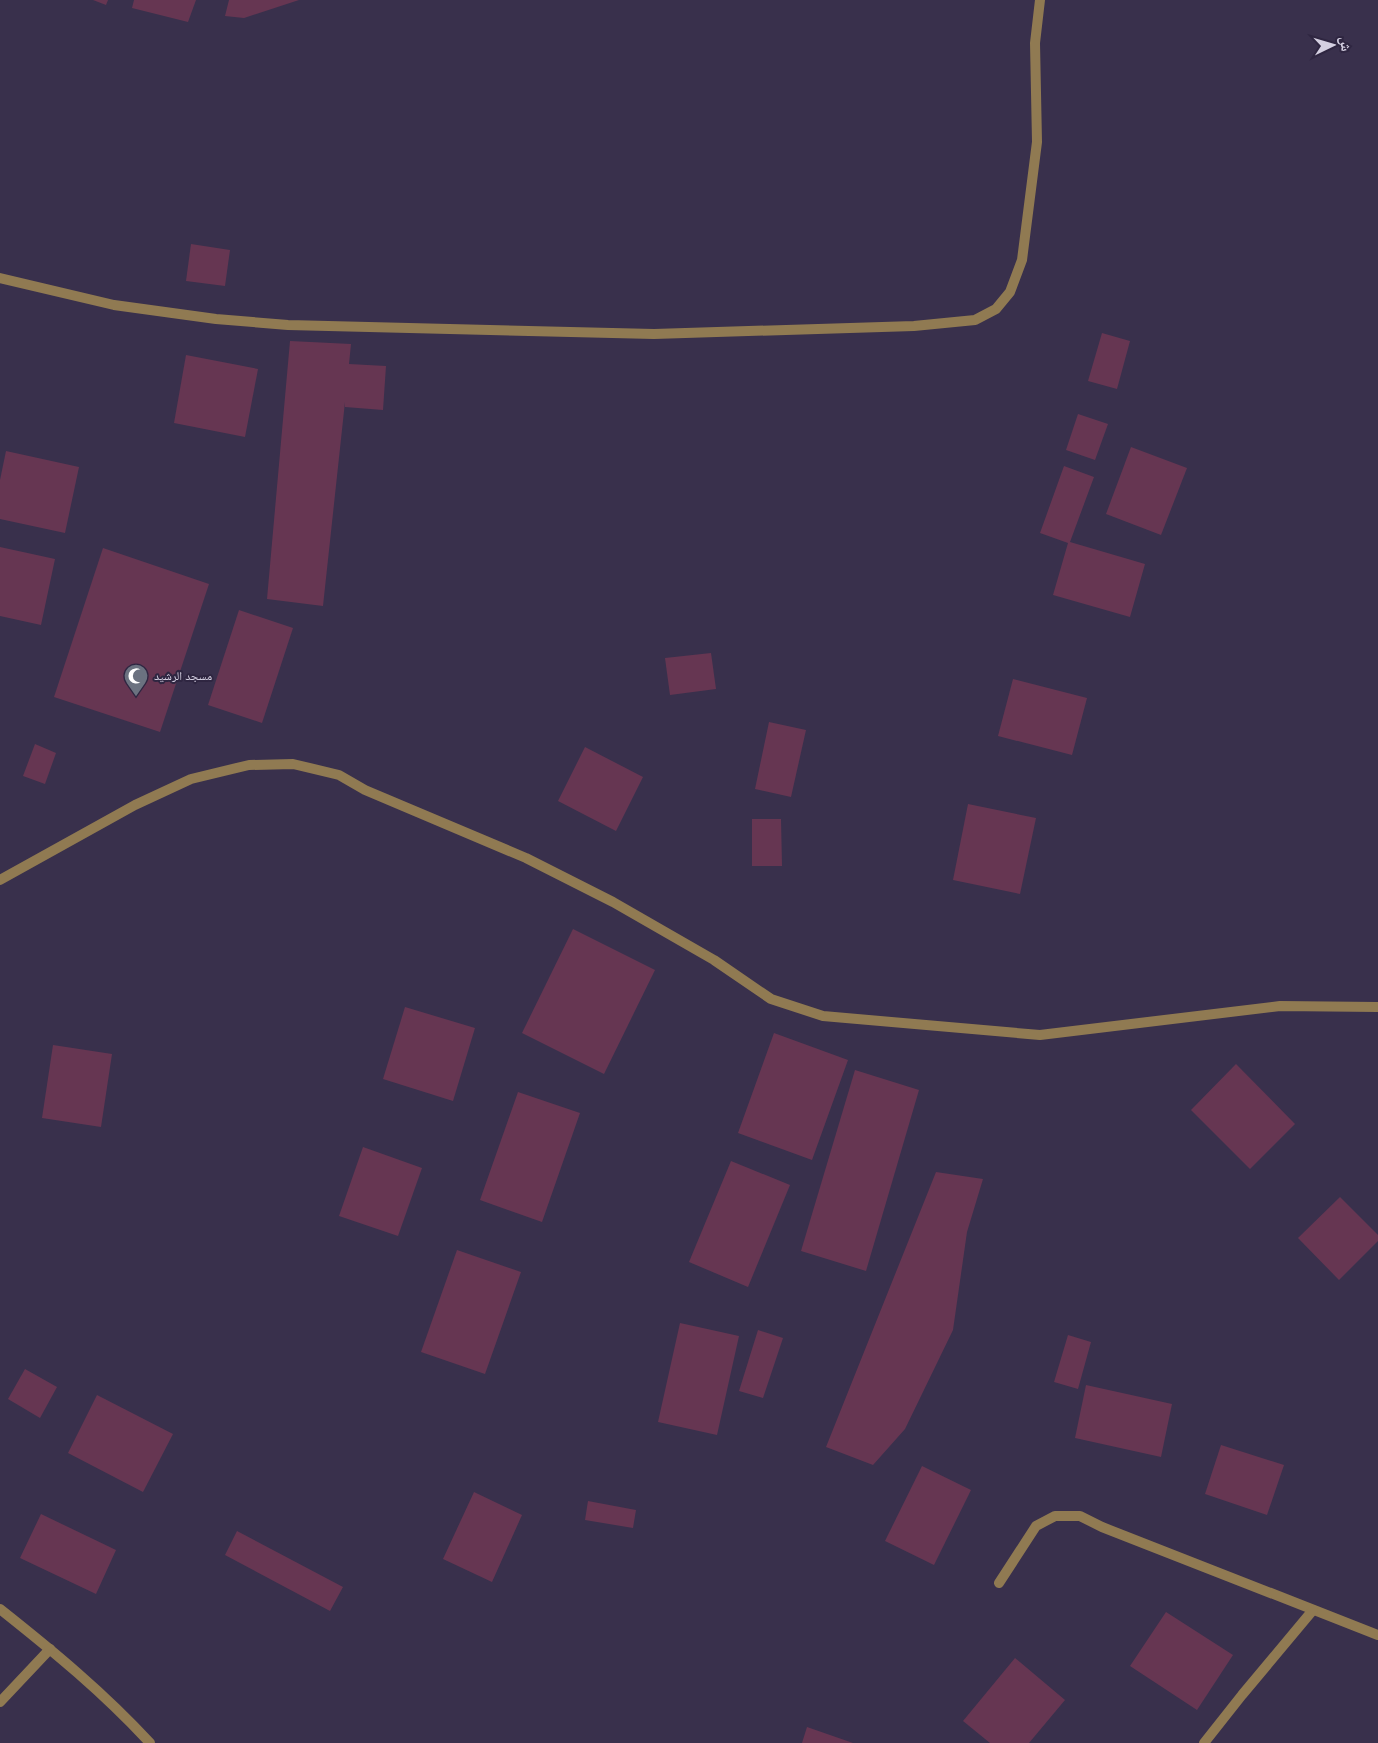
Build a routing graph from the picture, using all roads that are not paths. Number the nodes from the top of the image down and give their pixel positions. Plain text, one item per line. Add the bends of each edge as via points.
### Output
1 (1040, 0) edge
2 (0, 278) edge
3 (0, 880) edge
4 (1378, 1007) edge
5 (999, 1583) dead end
6 (0, 1609) edge
7 (1313, 1610) junction
8 (1378, 1635) edge
9 (50, 1649) junction
10 (0, 1702) edge
11 (150, 1743) edge
12 (1204, 1743) edge

1 - 2 street via 1035,43 1037,142 1022,260 1010,292 996,309 974,320 914,326 654,334 288,324 216,319 114,305
3 - 4 street via 135,805 191,779 250,764 293,764 339,775 365,790 526,858 614,902 714,960 772,999 823,1016 1040,1035 1280,1006
5 - 7 street via 1036,1526 1055,1516 1080,1516
6 - 9 street
7 - 8 street
7 - 12 street
9 - 10 street
9 - 11 street via 119,1710

